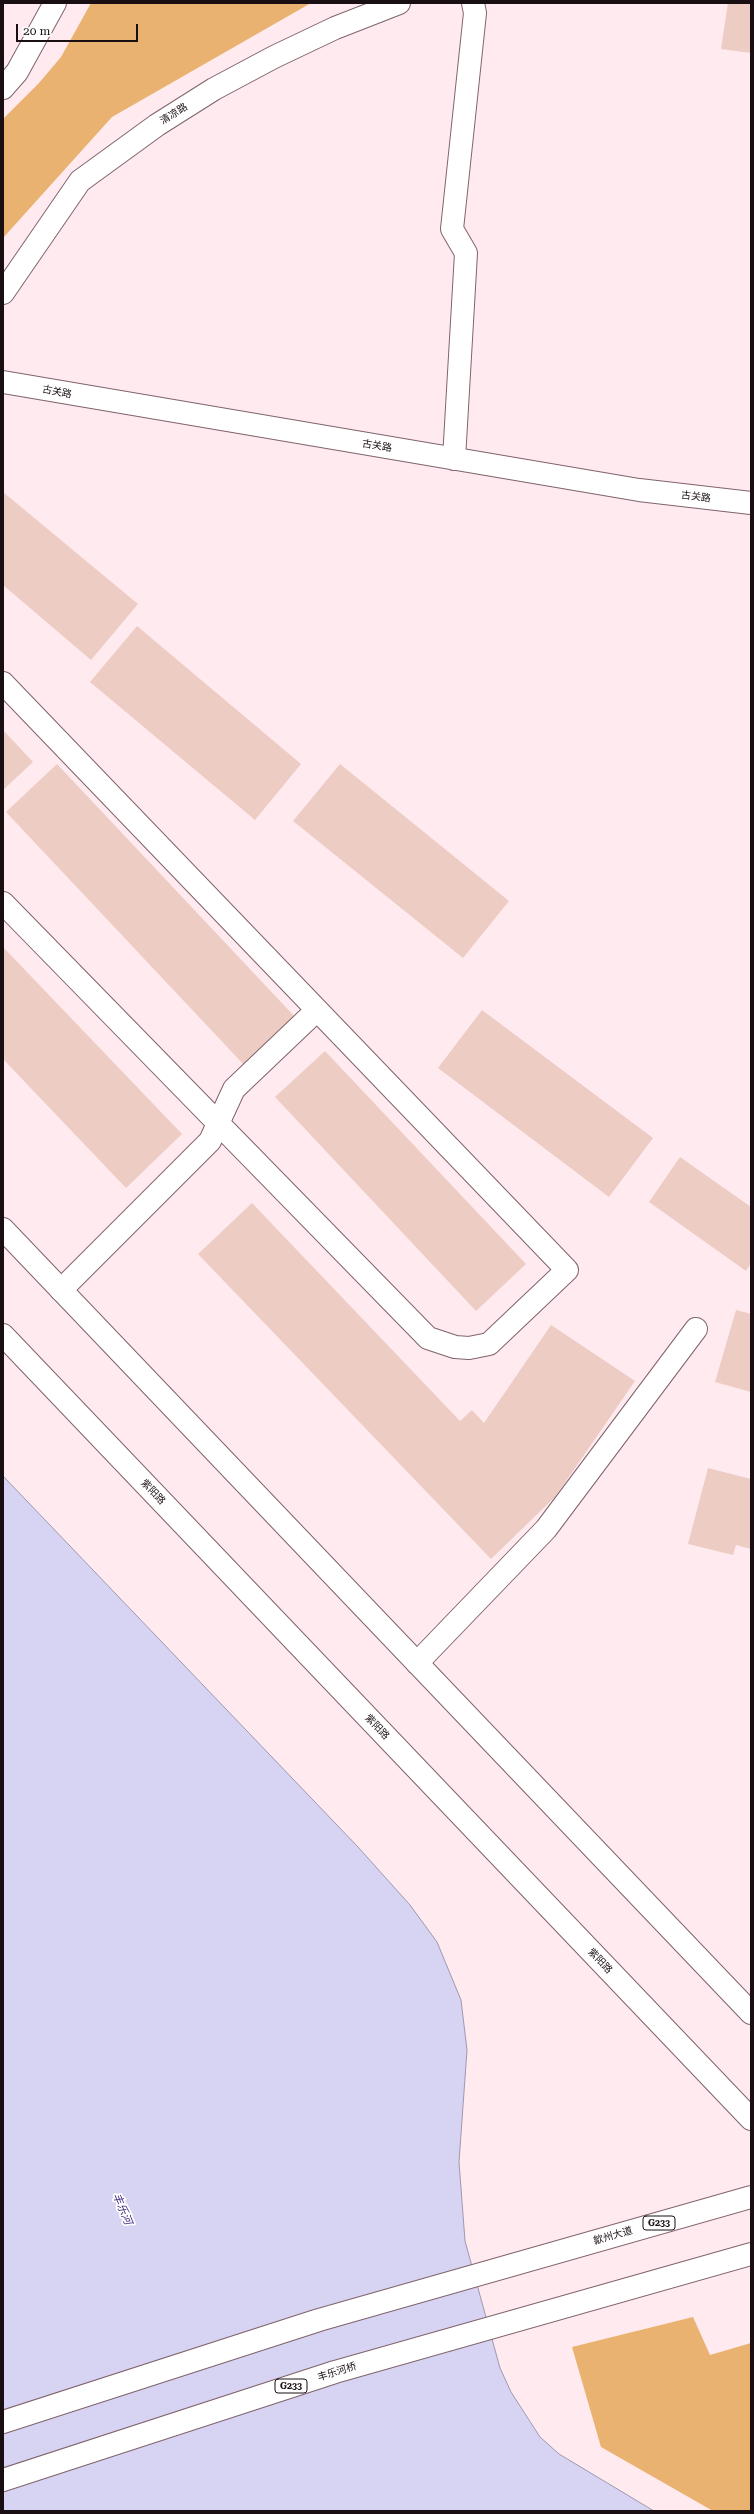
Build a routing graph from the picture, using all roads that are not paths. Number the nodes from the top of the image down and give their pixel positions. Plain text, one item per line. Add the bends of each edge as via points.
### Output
1 (56, 3) edge
2 (399, 3) edge
3 (473, 3) edge
4 (3, 88) edge
5 (3, 293) edge
6 (3, 382) edge
7 (454, 459) junction
8 (751, 503) edge
9 (3, 683) edge
10 (3, 903) edge
11 (317, 1010) junction
12 (218, 1123) junction
13 (3, 1228) edge
14 (61, 1290) junction
15 (696, 1329) dead end
16 (3, 1335) edge
17 (417, 1663) junction
18 (751, 2013) edge
19 (751, 2119) edge
20 (751, 2196) edge
21 (751, 2254) edge
22 (3, 2422) edge
23 (3, 2480) edge

1 - 4 main road via 17,72
2 - 5 main road, 清凉路 via 335,28 214,89 157,125 86,176 80,181
3 - 7 main road via 475,12 452,229 466,253
6 - 7 main road, 古关路
7 - 8 main road, 古关路 via 639,490
9 - 11 main road
10 - 12 main road
11 - 12 main road via 234,1089
11 - 12 main road via 567,1270 489,1344 469,1348 455,1347 428,1338
12 - 14 main road via 210,1141
13 - 14 main road
14 - 17 main road
15 - 17 main road via 546,1529
16 - 19 main road, 紫阳路
17 - 18 main road
20 - 22 main road, 歙州大道 / G233 via 319,2320
21 - 23 main road, 丰乐河桥 / G233 via 335,2372

